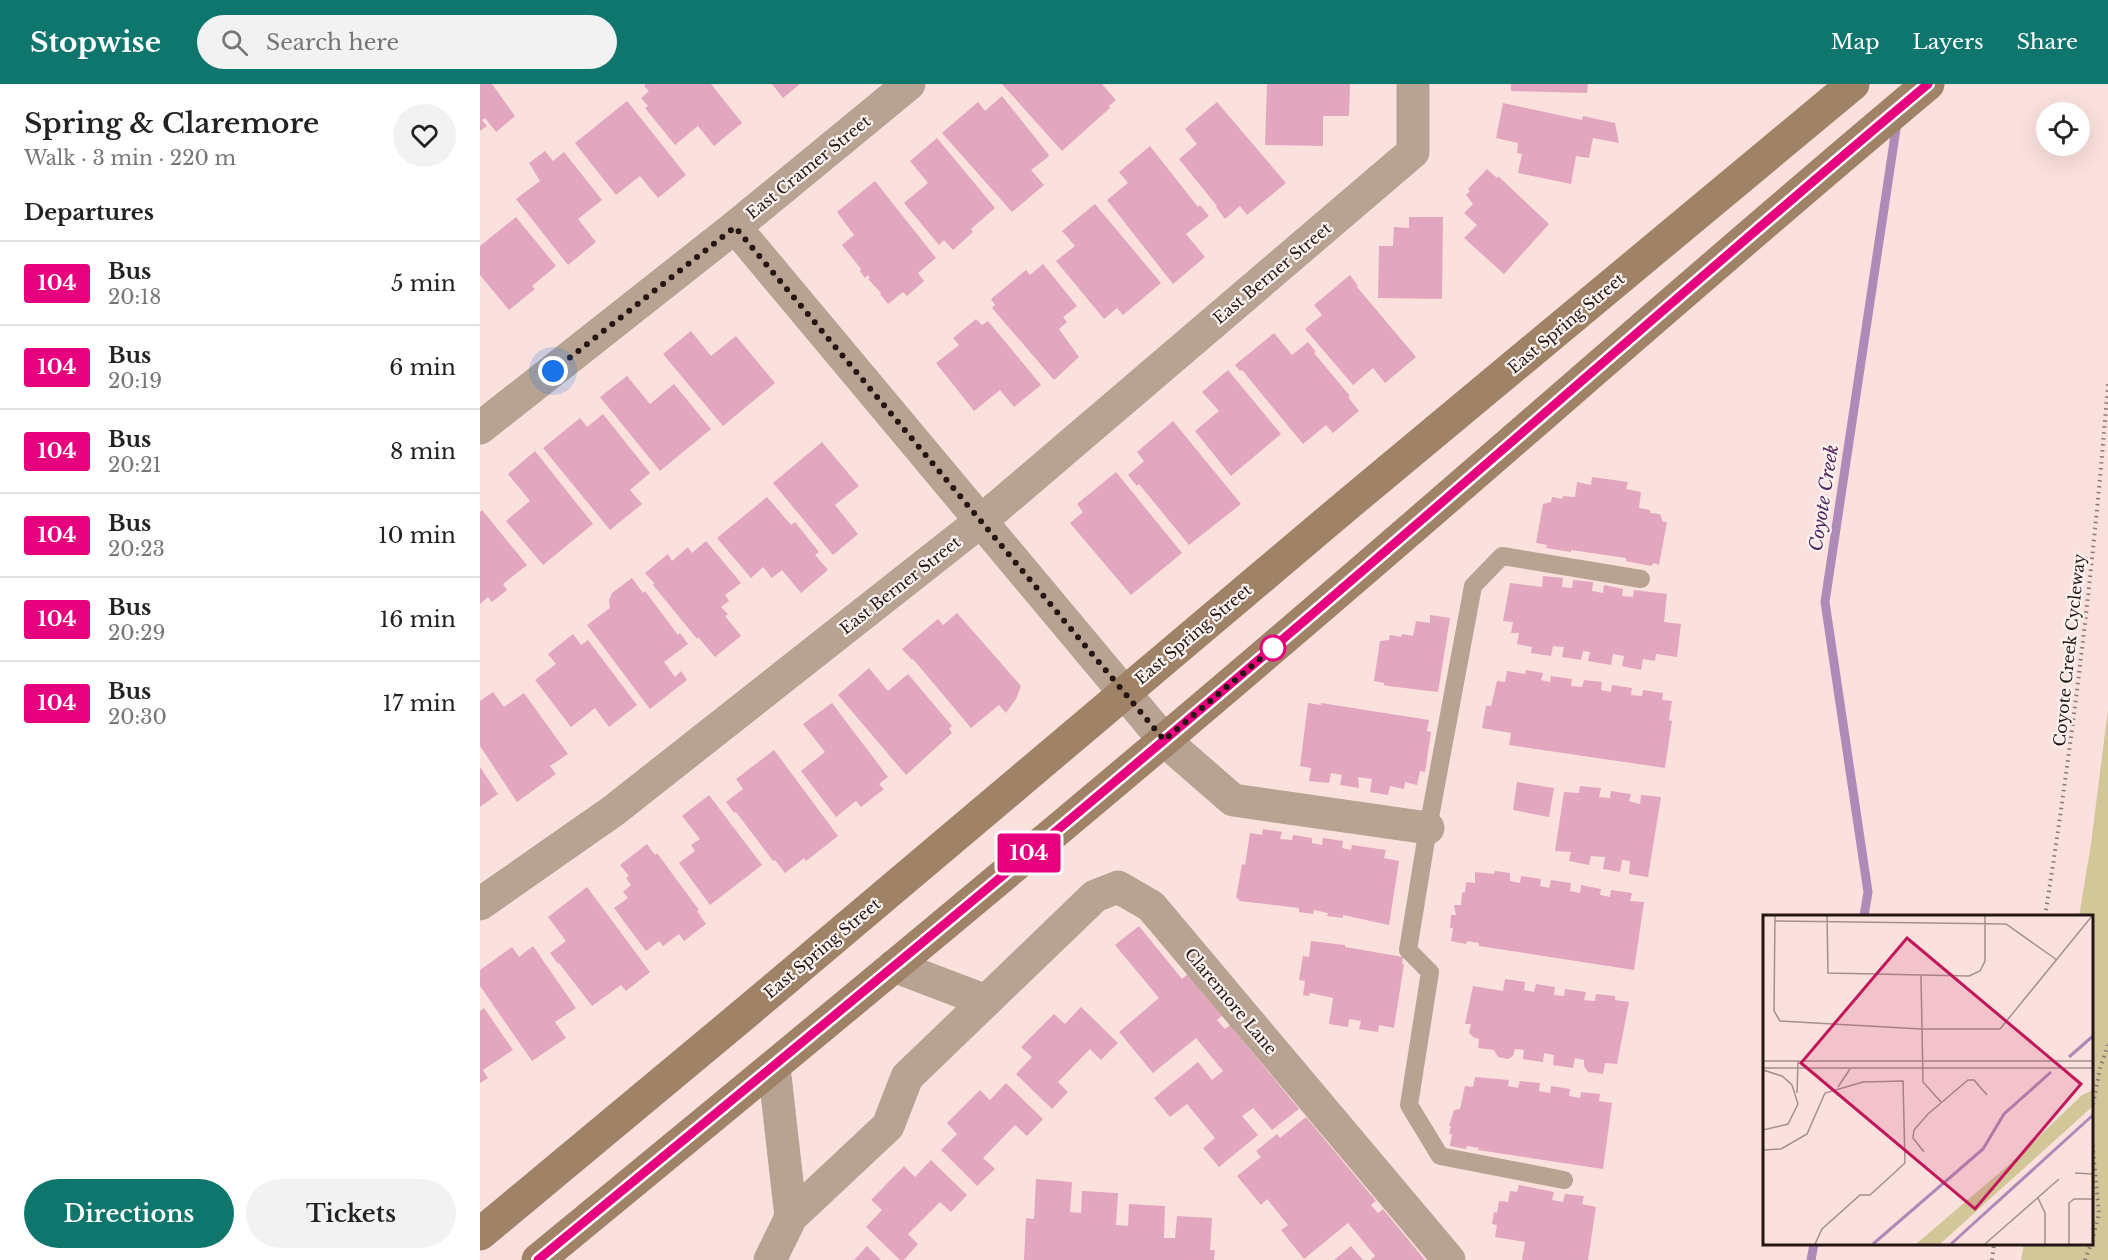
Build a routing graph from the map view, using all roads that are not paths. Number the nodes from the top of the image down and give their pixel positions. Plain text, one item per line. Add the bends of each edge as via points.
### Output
1 (909, 84) edge
2 (1413, 84) edge
3 (1853, 84) edge
4 (1928, 84) edge
5 (735, 227) junction
6 (480, 428) edge
7 (981, 521) junction
8 (1641, 579) dead end
9 (1124, 692) junction
10 (1164, 740) junction
11 (1428, 828) junction
12 (480, 904) edge
13 (894, 966) junction
14 (986, 1001) junction
15 (774, 1066) junction
16 (1564, 1180) dead end
17 (791, 1217) junction
18 (480, 1234) edge
19 (538, 1260) edge
20 (770, 1260) edge
21 (1449, 1260) edge

1 - 5 street, East Cramer Street
2 - 7 street, East Berner Street via 1413,152
3 - 9 main road, East Spring Street
4 - 10 main road
5 - 6 street, East Cramer Street
5 - 7 street
7 - 9 street
7 - 12 street, East Berner Street via 613,811
8 - 11 lane via 1502,556 1473,586
9 - 10 street
9 - 18 main road, East Spring Street
10 - 11 street via 1233,800
10 - 13 main road
11 - 16 lane via 1408,950 1430,972 1409,1105 1440,1156
13 - 14 street
13 - 15 main road
14 - 17 street, Claremore Lane via 907,1077 888,1126
14 - 21 street, Claremore Lane via 1095,896 1118,887 1151,906
15 - 17 street
15 - 19 main road
17 - 20 street, Claremore Lane

